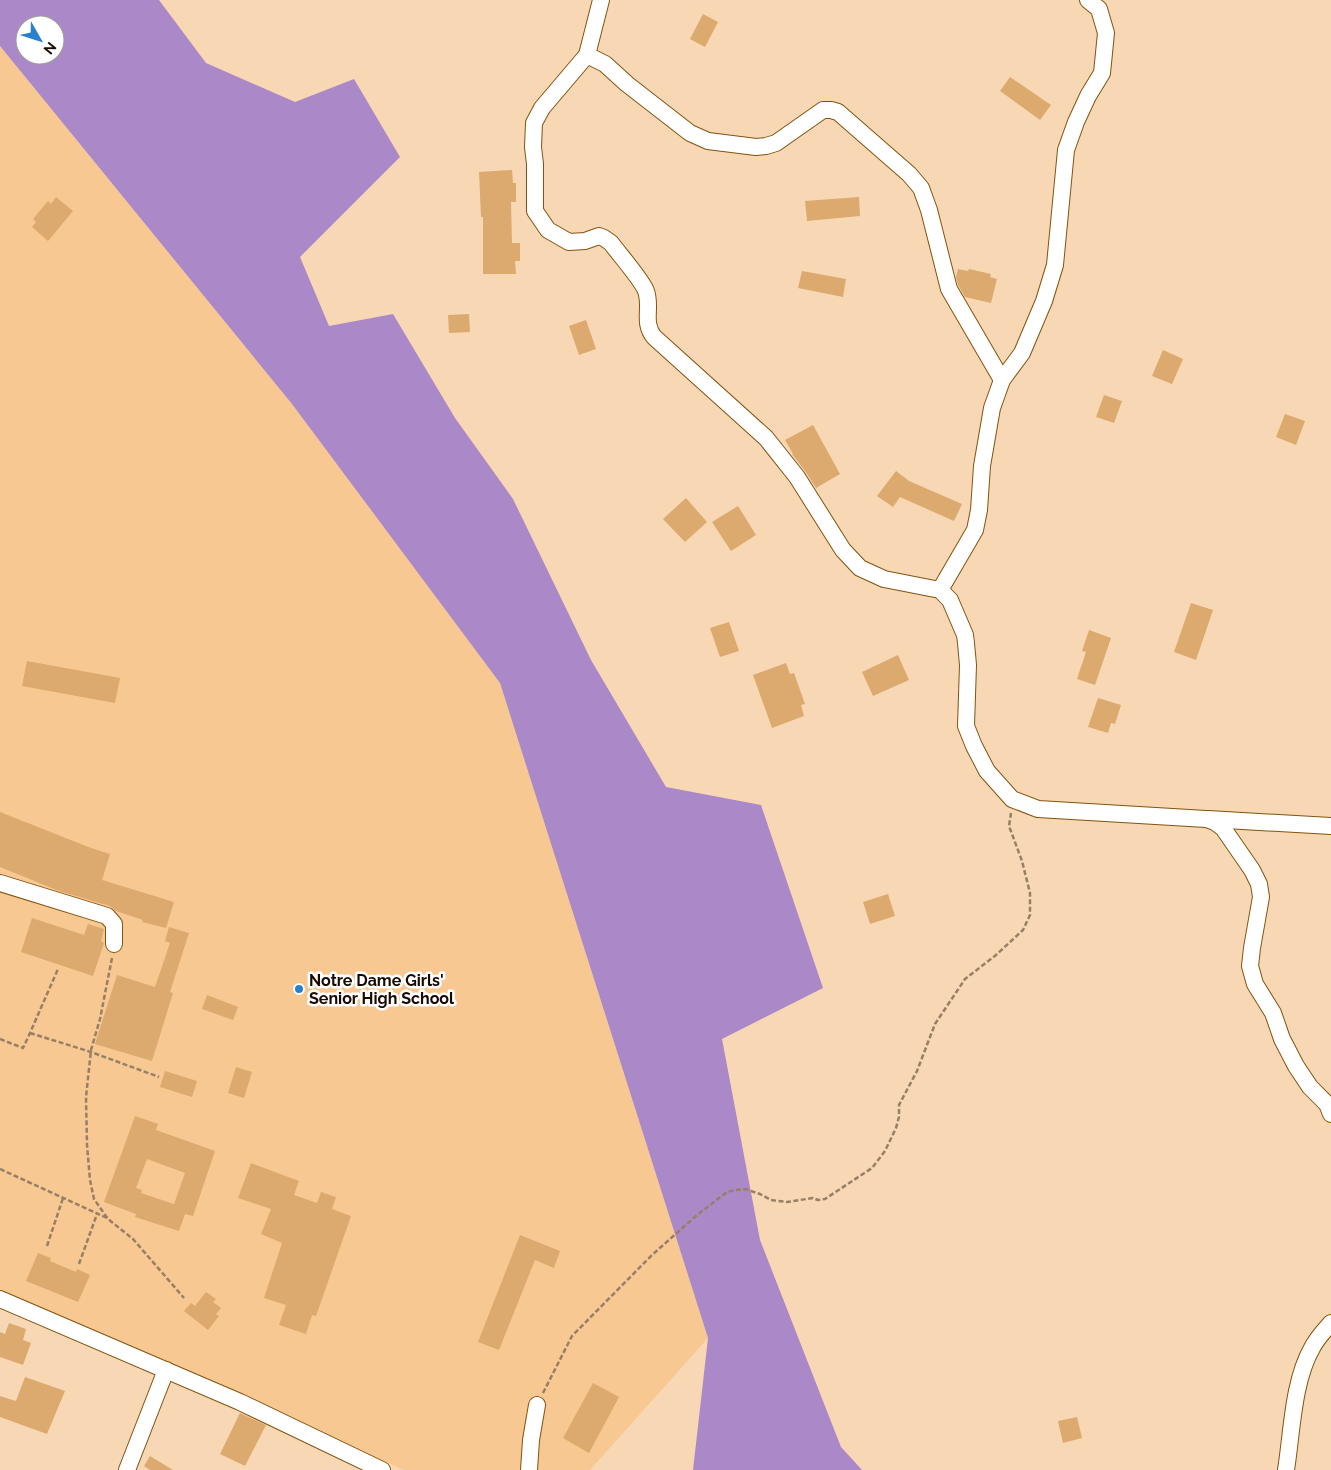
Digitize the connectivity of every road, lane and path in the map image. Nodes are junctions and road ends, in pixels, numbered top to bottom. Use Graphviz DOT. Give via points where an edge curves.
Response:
graph roads {
  1 [pos="601,0"];
  2 [pos="1088,0"];
  3 [pos="587,55"];
  4 [pos="1002,380"];
  5 [pos="940,590"];
  6 [pos="1012,799"];
  7 [pos="1206,819"];
  8 [pos="1331,826"];
  9 [pos="0,883"];
  10 [pos="114,944"];
  11 [pos="58,969"];
  12 [pos="30,1034"];
  13 [pos="0,1039"];
  14 [pos="91,1052"];
  15 [pos="159,1077"];
  16 [pos="1331,1114"];
  17 [pos="0,1169"];
  18 [pos="63,1198"];
  19 [pos="97,1214"];
  20 [pos="108,1219"];
  21 [pos="47,1246"];
  22 [pos="79,1264"];
  23 [pos="184,1298"];
  24 [pos="0,1299"];
  25 [pos="1331,1323"];
  26 [pos="166,1370"];
  27 [pos="537,1405"];
  28 [pos="127,1470"];
  29 [pos="382,1470"];
  30 [pos="529,1470"];
  31 [pos="1286,1470"];
  1 -- 3 [label="street"];
  2 -- 4 [label="street" via="1099,10 1106,33 1102,73 1088,96 1066,150 1055,265 1044,301 1022,353"];
  3 -- 4 [label="street" via="605,64 690,133 708,141 766,146 776,143 823,110 838,112 921,188 949,289"];
  3 -- 5 [label="street" via="542,108 534,123 535,211 548,230 569,242 600,236 611,243 644,287 648,298 649,331 766,438 797,477 842,550 860,568 884,579"];
  4 -- 5 [label="street" via="992,408 975,530"];
  5 -- 6 [label="street" via="950,600 965,635 968,665 966,726 987,771"];
  6 -- 7 [label="street" via="1038,809"];
  6 -- 27 [label="path" via="1009,826 1030,893 1030,915 1023,930 965,979 935,1024 917,1071 899,1105 896,1128 886,1151 872,1168 826,1199 787,1202 745,1190 726,1192 652,1255 572,1336"];
  7 -- 8 [label="street"];
  7 -- 16 [label="street" via="1223,828 1259,884 1261,897 1250,966 1255,984 1273,1013 1296,1066 1327,1104"];
  9 -- 10 [label="street" via="107,916 114,924"];
  10 -- 14 [label="path"];
  11 -- 12 [label="path"];
  12 -- 13 [label="path" via="23,1048"];
  12 -- 14 [label="path"];
  14 -- 15 [label="path"];
  14 -- 20 [label="path" via="86,1097 90,1180 94,1199"];
  17 -- 18 [label="path"];
  18 -- 19 [label="path"];
  18 -- 21 [label="path"];
  19 -- 20 [label="path"];
  19 -- 22 [label="path"];
  20 -- 23 [label="path" via="133,1239"];
  24 -- 26 [label="street"];
  25 -- 31 [label="street" via="1312,1348 1303,1368 1297,1388"];
  26 -- 28 [label="street"];
  26 -- 29 [label="street"];
  27 -- 30 [label="street"];
}
